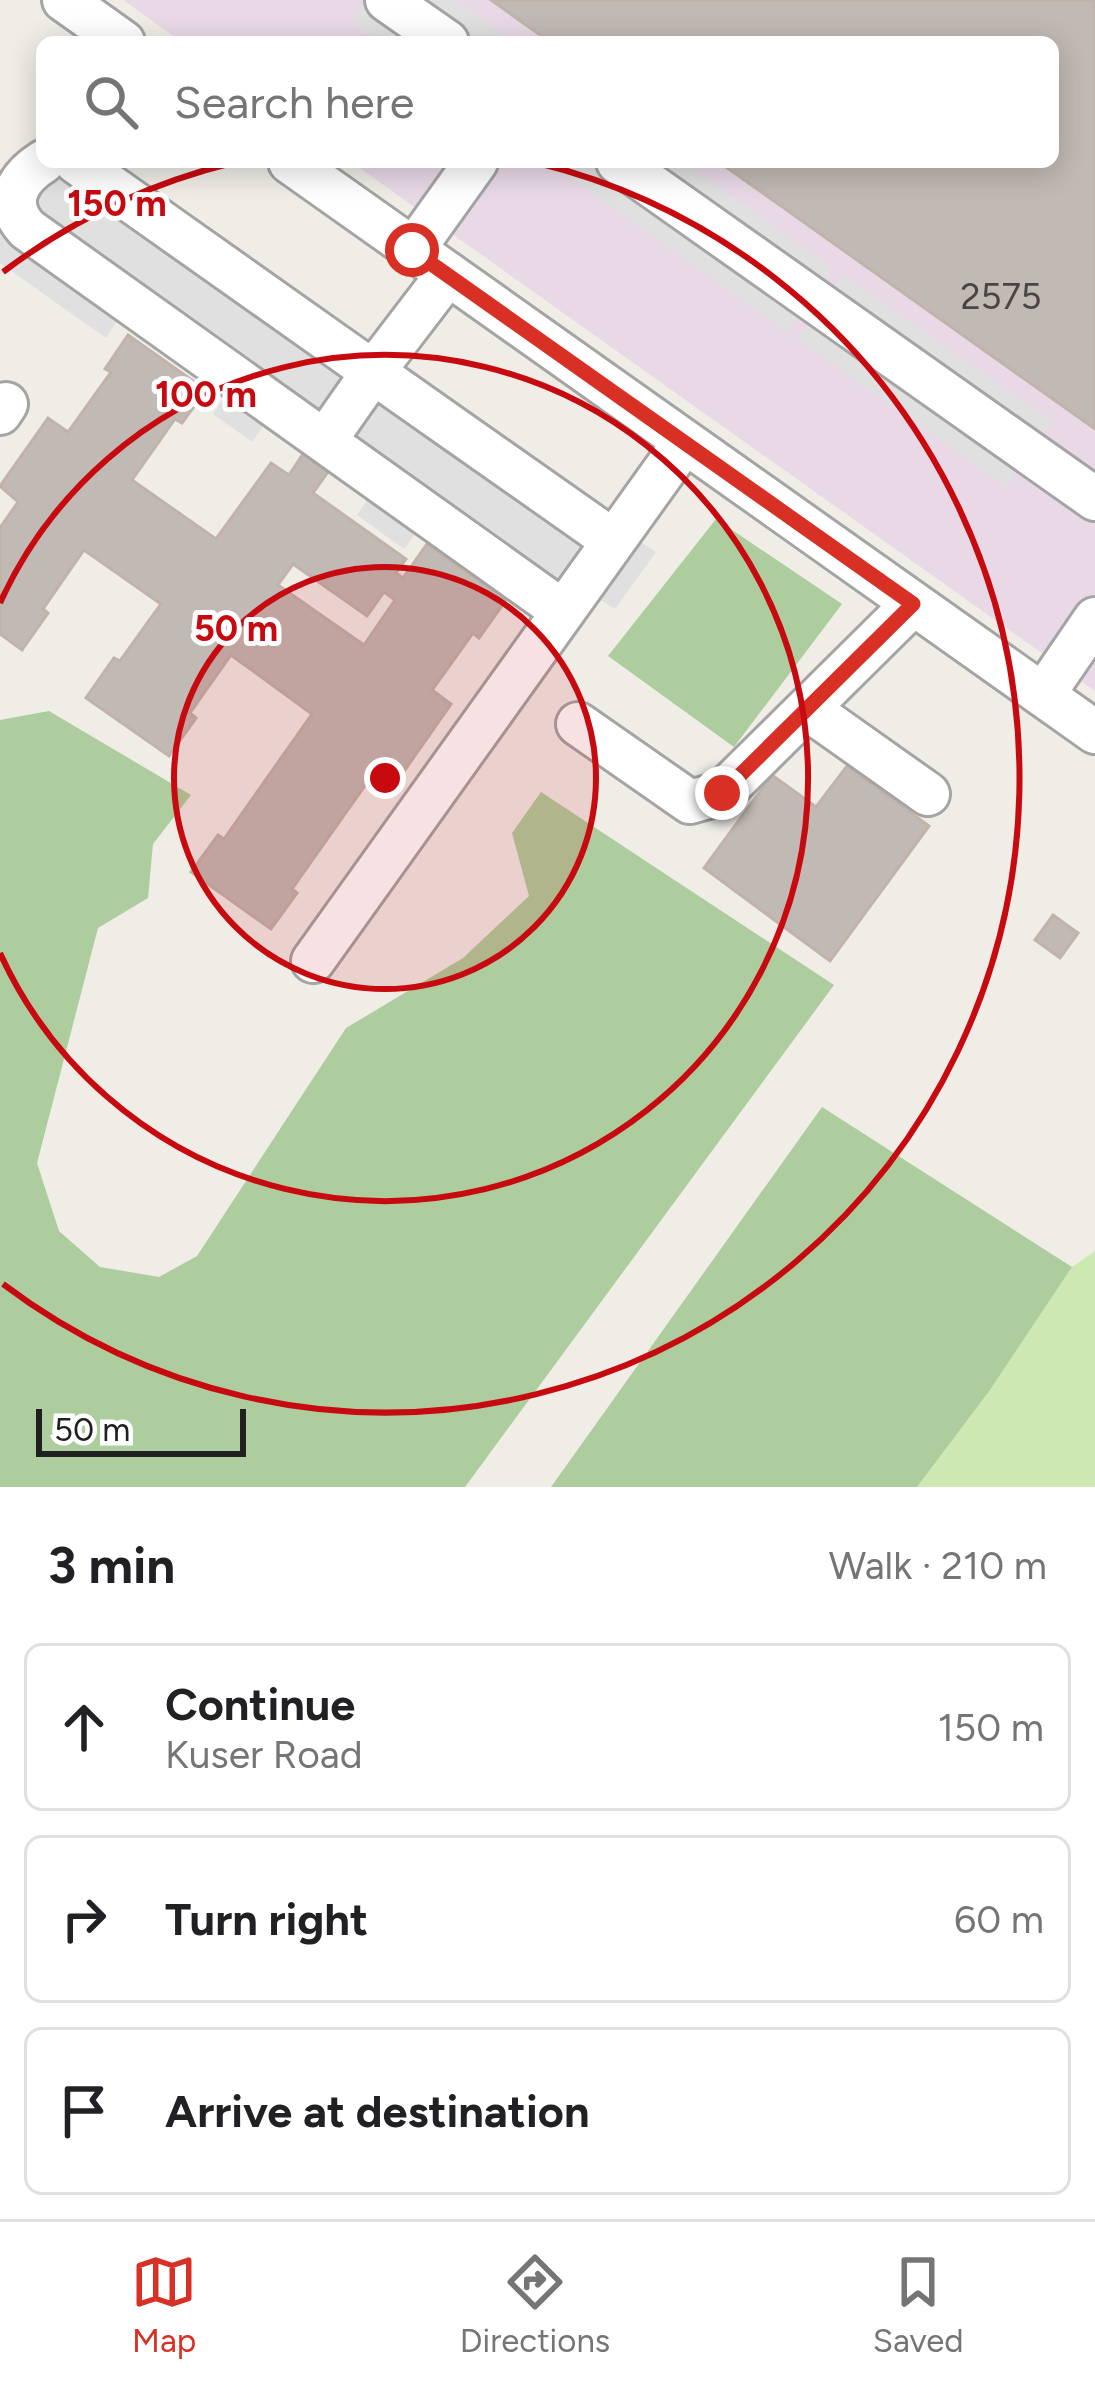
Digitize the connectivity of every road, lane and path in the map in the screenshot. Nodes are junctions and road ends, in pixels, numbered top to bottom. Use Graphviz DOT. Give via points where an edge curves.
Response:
graph roads {
  1 [pos="64,0"];
  2 [pos="388,0"];
  3 [pos="115,36"];
  4 [pos="439,36"];
  5 [pos="36,168"];
  6 [pos="84,168"];
  7 [pos="298,168"];
  8 [pos="472,168"];
  9 [pos="626,168"];
  10 [pos="412,250"];
  11 [pos="448,274"];
  12 [pos="373,372"];
  13 [pos="326,439"];
  14 [pos="684,443"];
  15 [pos="1095,500"];
  16 [pos="612,540"];
  17 [pos="913,604"];
  18 [pos="562,610"];
  19 [pos="1095,619"];
  20 [pos="1043,695"];
  21 [pos="808,709"];
  22 [pos="578,724"];
  23 [pos="1095,732"];
  24 [pos="928,794"];
  25 [pos="313,962"];
  1 -- 3 [label="street"];
  2 -- 4 [label="street"];
  5 -- 13 [label="street" via="14,195 28,229"];
  6 -- 12 [label="street"];
  7 -- 10 [label="street"];
  8 -- 10 [label="street"];
  9 -- 15 [label="street"];
  10 -- 11 [label="street"];
  11 -- 12 [label="street"];
  11 -- 14 [label="street"];
  12 -- 13 [label="street"];
  12 -- 16 [label="street"];
  13 -- 18 [label="street"];
  14 -- 16 [label="street"];
  14 -- 17 [label="street"];
  16 -- 18 [label="street"];
  17 -- 20 [label="street"];
  17 -- 21 [label="street"];
  18 -- 25 [label="street"];
  19 -- 20 [label="street"];
  20 -- 23 [label="street"];
  21 -- 22 [label="street" via="722,793 690,802"];
  21 -- 24 [label="street"];
}
